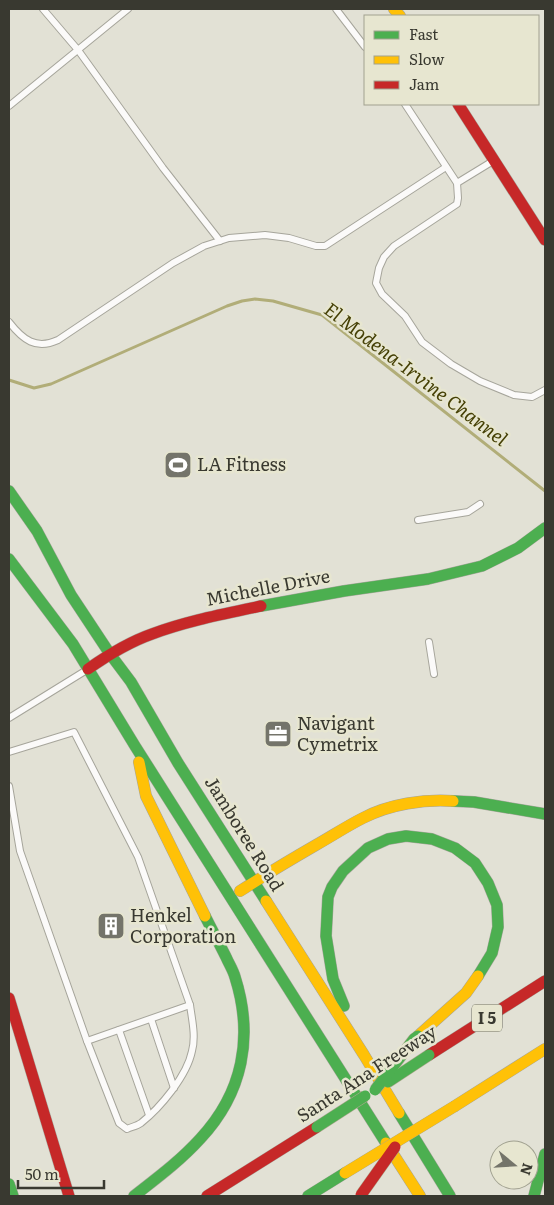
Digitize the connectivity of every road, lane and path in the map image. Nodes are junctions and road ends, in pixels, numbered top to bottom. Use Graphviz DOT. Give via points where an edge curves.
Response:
graph roads {
  1 [pos="43,9"];
  2 [pos="128,9"];
  3 [pos="336,9"];
  4 [pos="364,46"];
  5 [pos="78,50"];
  6 [pos="406,105"];
  7 [pos="459,105"];
  8 [pos="9,106"];
  9 [pos="494,160"];
  10 [pos="446,167"];
  11 [pos="457,183"];
  12 [pos="545,240"];
  13 [pos="220,241"];
  14 [pos="9,322"];
  15 [pos="545,390"];
  16 [pos="9,491"];
  17 [pos="480,504"];
  18 [pos="418,520"];
  19 [pos="545,528"];
  20 [pos="34,548"];
  21 [pos="9,559"];
  22 [pos="71,595"];
  23 [pos="429,642"];
  24 [pos="110,654"];
  25 [pos="88,669"];
  26 [pos="434,674"];
  27 [pos="9,718"];
  28 [pos="135,746"];
  29 [pos="9,752"];
  30 [pos="9,786"];
  31 [pos="545,814"];
  32 [pos="253,882"];
  33 [pos="230,897"];
  34 [pos="545,981"];
  35 [pos="9,998"];
  36 [pos="190,1005"];
  37 [pos="152,1019"];
  38 [pos="119,1030"];
  39 [pos="87,1041"];
  40 [pos="545,1049"];
  41 [pos="364,1055"];
  42 [pos="174,1088"];
  43 [pos="375,1090"];
  44 [pos="149,1115"];
  45 [pos="401,1140"];
  46 [pos="545,1154"];
  47 [pos="9,1184"];
  48 [pos="13,1196"];
  49 [pos="69,1196"];
  50 [pos="134,1196"];
  51 [pos="207,1196"];
  52 [pos="308,1196"];
  53 [pos="360,1196"];
  54 [pos="420,1196"];
  55 [pos="450,1196"];
  56 [pos="534,1196"];
  1 -- 5 [label="lane"];
  2 -- 5 [label="lane"];
  3 -- 4 [label="lane"];
  5 -- 8 [label="lane"];
  5 -- 13 [label="lane"];
  6 -- 10 [label="lane"];
  7 -- 9 [label="main road"];
  9 -- 11 [label="lane"];
  9 -- 12 [label="main road"];
  10 -- 11 [label="lane"];
  10 -- 13 [label="lane" via="325,246 265,235"];
  11 -- 15 [label="lane" via="457,204 394,246 384,257 376,283 382,294 405,316 422,342 451,364 514,395 532,397"];
  13 -- 14 [label="lane" via="173,263 51,343 29,342"];
  16 -- 22 [label="main road, Jamboree Road" via="36,531"];
  17 -- 18 [label="lane" via="468,512"];
  19 -- 24 [label="main road, Michelle Drive" via="518,548 482,566 428,579 217,615 150,634"];
  20 -- 22 [label="main road"];
  21 -- 25 [label="main road"];
  22 -- 24 [label="main road, Jamboree Road"];
  23 -- 26 [label="lane"];
  24 -- 25 [label="main road, Michelle Drive"];
  24 -- 32 [label="main road, Jamboree Road" via="131,682"];
  25 -- 27 [label="lane, Michelle Drive"];
  25 -- 28 [label="main road"];
  28 -- 33 [label="main road"];
  28 -- 50 [label="main road" via="146,796 235,976 245,1030 238,1074 218,1118 180,1159"];
  29 -- 36 [label="lane" via="74,732 138,857"];
  30 -- 39 [label="lane" via="20,851"];
  31 -- 32 [label="main road" via="442,800 388,808 364,817"];
  32 -- 33 [label="main road"];
  32 -- 41 [label="main road, Jamboree Road"];
  33 -- 54 [label="main road"];
  34 -- 43 [label="main road, Santa Ana Freeway / I 5, bridge"];
  35 -- 49 [label="main road"];
  36 -- 37 [label="lane"];
  36 -- 42 [label="lane" via="194,1038 192,1053"];
  37 -- 38 [label="lane"];
  37 -- 42 [label="lane"];
  38 -- 39 [label="lane"];
  38 -- 44 [label="lane"];
  39 -- 44 [label="lane" via="119,1123 126,1129"];
  40 -- 45 [label="main road, bridge"];
  41 -- 43 [label="main road, bridge" via="333,979 326,936 328,898 343,871 368,848 388,839 406,836 432,839 455,848 475,863 496,904 498,927 492,953 466,993 414,1039"];
  41 -- 55 [label="main road, Jamboree Road"];
  42 -- 44 [label="lane"];
  43 -- 51 [label="main road, Santa Ana Freeway / I 5, bridge"];
  45 -- 52 [label="main road, bridge"];
  45 -- 53 [label="main road, bridge"];
  46 -- 56 [label="main road"];
  47 -- 48 [label="main road"];
}
